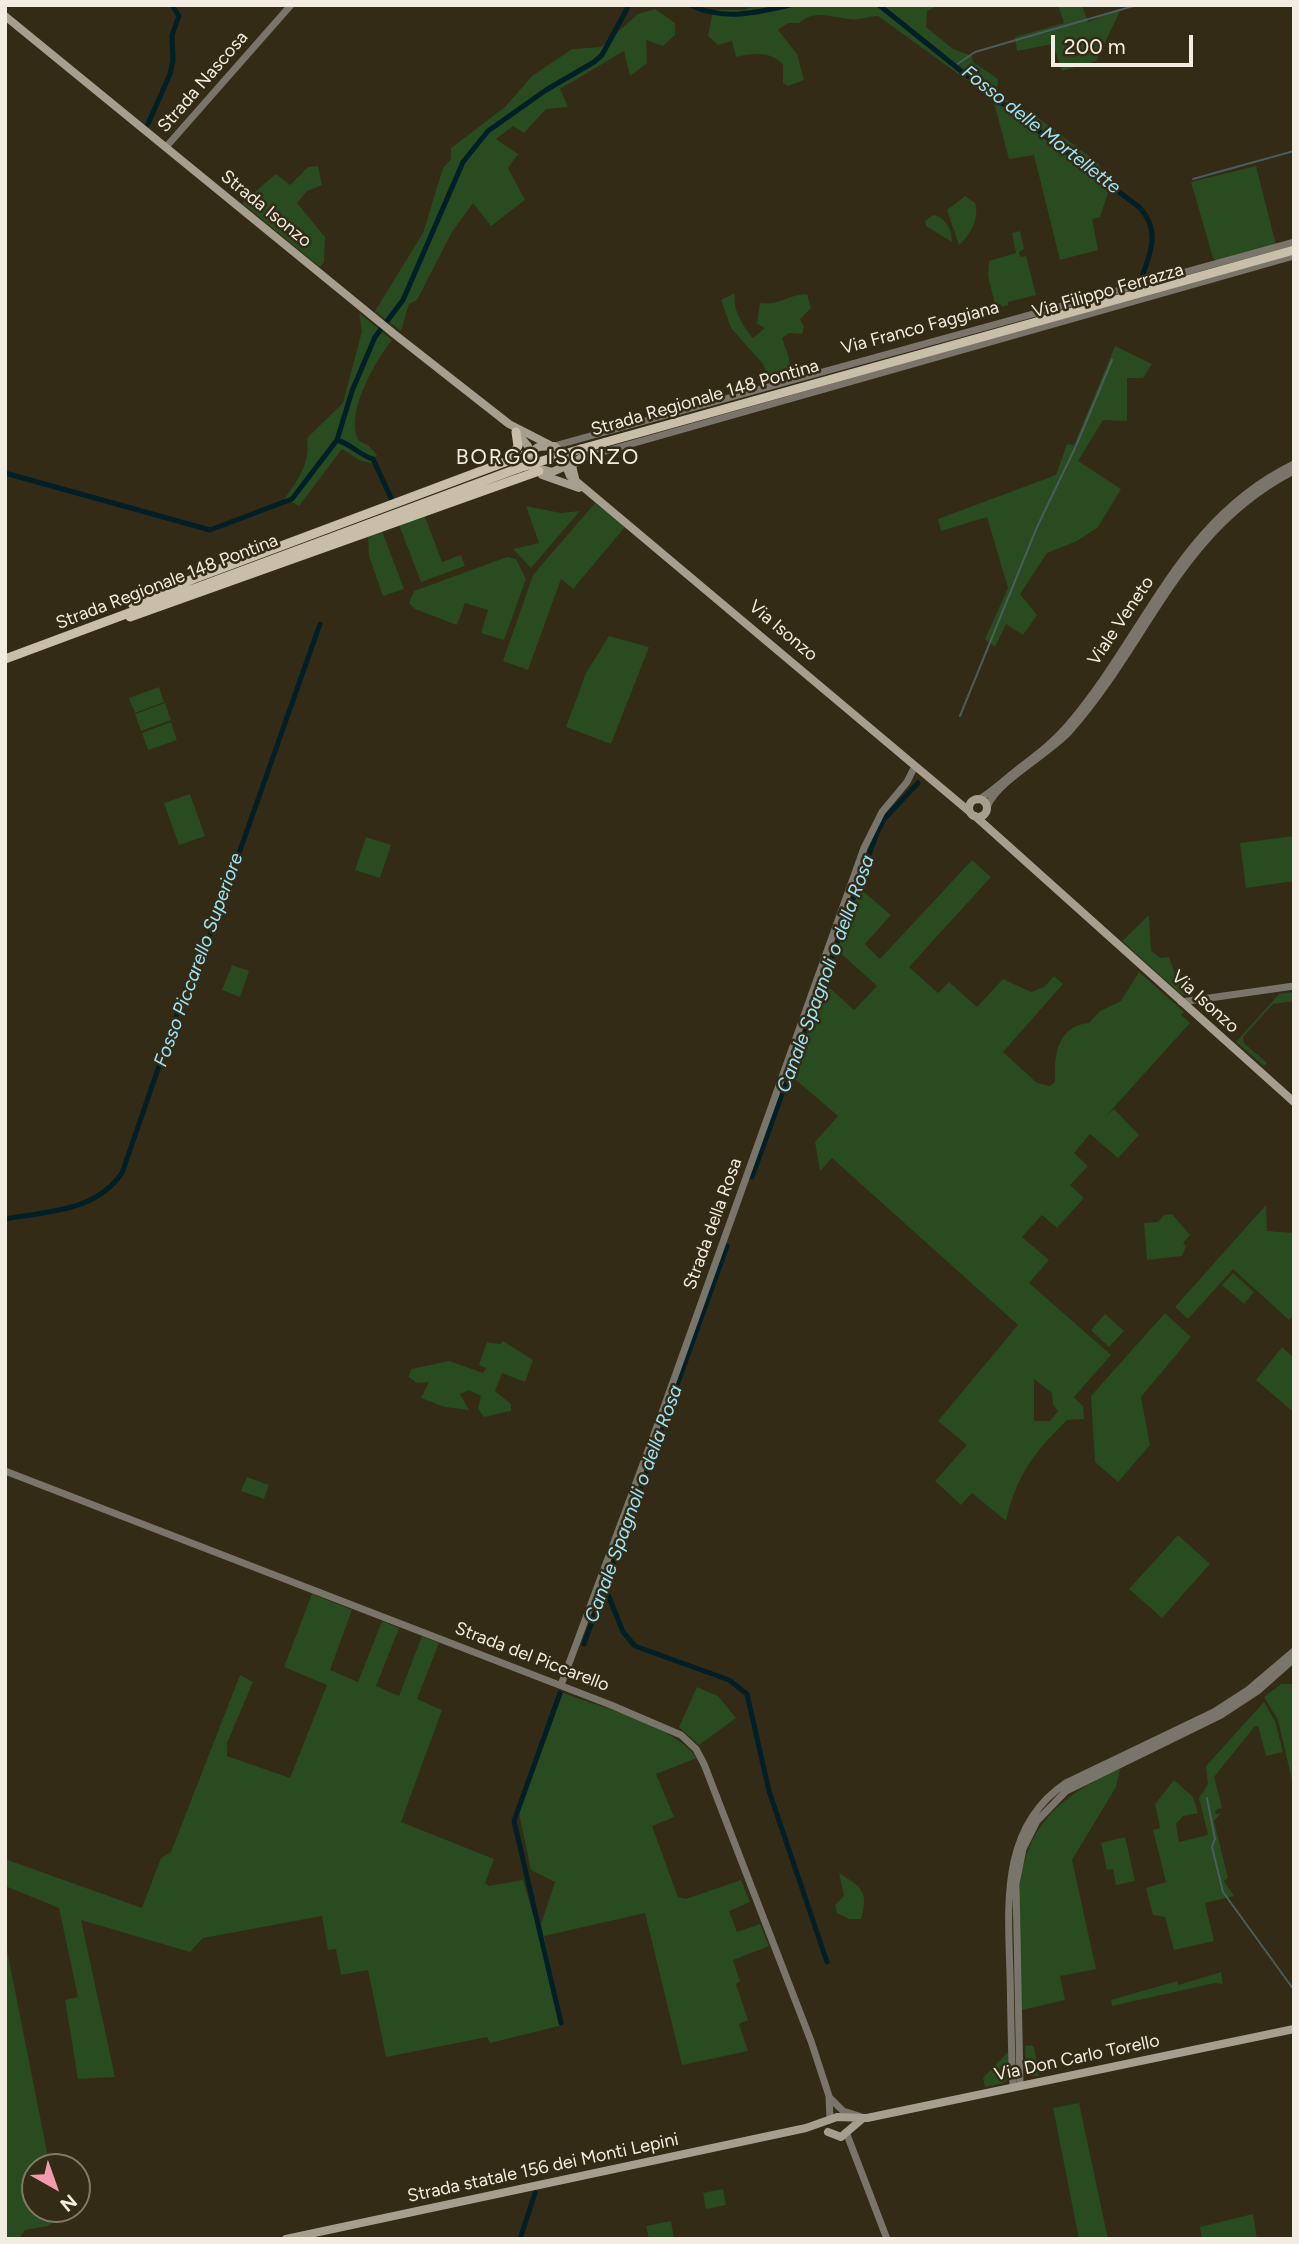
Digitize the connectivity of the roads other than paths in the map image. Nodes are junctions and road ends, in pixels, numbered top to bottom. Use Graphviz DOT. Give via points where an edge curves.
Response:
graph roads {
  1 [pos="291,5"];
  2 [pos="5,16"];
  3 [pos="166,147"];
  4 [pos="1294,242"];
  5 [pos="1294,250"];
  6 [pos="1294,256"];
  7 [pos="509,424"];
  8 [pos="516,432"];
  9 [pos="537,439"];
  10 [pos="573,440"];
  11 [pos="552,445"];
  12 [pos="529,453"];
  13 [pos="581,454"];
  14 [pos="509,461"];
  15 [pos="567,464"];
  16 [pos="1294,464"];
  17 [pos="554,471"];
  18 [pos="1294,471"];
  19 [pos="534,472"];
  20 [pos="575,482"];
  21 [pos="81,631"];
  22 [pos="5,661"];
  23 [pos="915,766"];
  24 [pos="924,775"];
  25 [pos="907,782"];
  26 [pos="945,793"];
  27 [pos="976,800"];
  28 [pos="986,810"];
  29 [pos="973,814"];
  30 [pos="1001,840"];
  31 [pos="1294,986"];
  32 [pos="1181,1002"];
  33 [pos="1294,1102"];
  34 [pos="5,1471"];
  35 [pos="1294,1651"];
  36 [pos="1294,1659"];
  37 [pos="1281,1666"];
  38 [pos="561,1685"];
  39 [pos="1294,2029"];
  40 [pos="1016,2074"];
  41 [pos="1036,2083"];
  42 [pos="1017,2087"];
  43 [pos="1000,2090"];
  44 [pos="831,2101"];
  45 [pos="841,2118"];
  46 [pos="867,2118"];
  47 [pos="830,2120"];
  48 [pos="816,2125"];
  49 [pos="806,2128"];
  50 [pos="838,2133"];
  51 [pos="852,2146"];
  52 [pos="855,2154"];
  53 [pos="286,2239"];
  54 [pos="887,2239"];
  1 -- 3 [label="street, Strada Nascosa"];
  2 -- 3 [label="main road, Strada Isonzo"];
  3 -- 7 [label="main road, Strada Isonzo"];
  4 -- 10 [label="street, Via Franco Faggiana"];
  5 -- 13 [label="main road, Strada Regionale 148 Pontina"];
  6 -- 13 [label="street, Via Filippo Ferrazza"];
  7 -- 8 [label="main road"];
  7 -- 9 [label="main road"];
  8 -- 12 [label="main road" via="527,443"];
  8 -- 14 [label="main road" via="518,446"];
  9 -- 10 [label="street"];
  9 -- 11 [label="main road"];
  10 -- 11 [label="street, Via Franco Faggiana"];
  11 -- 12 [label="main road"];
  11 -- 15 [label="main road" via="567,454"];
  12 -- 14 [label="main road"];
  12 -- 19 [label="main road"];
  13 -- 15 [label="street, Via Filippo Ferrazza"];
  13 -- 20 [label="main road" via="572,469"];
  13 -- 21 [label="main road, Strada Regionale 148 Pontina, bridge" via="519,468"];
  14 -- 21 [label="main road" via="175,586"];
  15 -- 17 [label="main road"];
  15 -- 20 [label="main road"];
  16 -- 27 [label="street, Viale Veneto" via="1253,488 1210,524 1070,723"];
  17 -- 19 [label="main road"];
  17 -- 20 [label="main road"];
  18 -- 28 [label="street, Viale Veneto" via="1249,498 1211,532 1073,728 994,795"];
  19 -- 20 [label="main road"];
  19 -- 21 [label="main road" via="167,606"];
  20 -- 23 [label="main road, Via Isonzo"];
  21 -- 22 [label="main road, Strada Regionale 148 Pontina"];
  23 -- 24 [label="main road, Via Isonzo"];
  23 -- 25 [label="street, Strada della Rosa"];
  24 -- 25 [label="street, Strada della Rosa"];
  24 -- 26 [label="main road, Via Isonzo"];
  25 -- 38 [label="street, Strada della Rosa" via="883,812 864,848"];
  26 -- 27 [label="main road, Via Isonzo" via="964,801"];
  26 -- 29 [label="main road, Via Isonzo"];
  27 -- 28 [label="main road, Via Isonzo"];
  27 -- 29 [label="main road"];
  28 -- 29 [label="main road"];
  28 -- 30 [label="main road, Via Isonzo"];
  29 -- 30 [label="main road, Via Isonzo"];
  30 -- 32 [label="main road, Via Isonzo"];
  31 -- 32 [label="street"];
  32 -- 33 [label="main road, Via Isonzo"];
  34 -- 38 [label="street, Strada del Piccarello"];
  35 -- 37 [label="street"];
  36 -- 37 [label="street"];
  37 -- 40 [label="street" via="1249,1697 1216,1718 1066,1790 1037,1821 1023,1849 1016,1884"];
  38 -- 44 [label="street, Strada del Piccarello" via="675,1732 699,1754"];
  39 -- 41 [label="main road, Via Don Carlo Torello"];
  40 -- 41 [label="street"];
  40 -- 42 [label="street"];
  40 -- 43 [label="street"];
  41 -- 42 [label="main road, Via Don Carlo Torello"];
  42 -- 43 [label="main road, Via Don Carlo Torello"];
  43 -- 46 [label="main road, Via Don Carlo Torello"];
  44 -- 45 [label="street, Strada del Piccarello"];
  44 -- 46 [label="street" via="846,2112"];
  44 -- 47 [label="street, Strada del Piccarello"];
  44 -- 48 [label="street" via="825,2118"];
  45 -- 46 [label="main road, Via Don Carlo Torello"];
  45 -- 47 [label="main road, Strada statale 156 dei Monti Lepini"];
  45 -- 50 [label="main road" via="846,2122"];
  46 -- 50 [label="main road, Via Don Carlo Torello"];
  46 -- 51 [label="street" via="855,2129"];
  47 -- 48 [label="main road, Strada statale 156 dei Monti Lepini"];
  47 -- 50 [label="main road"];
  48 -- 49 [label="main road, Strada statale 156 dei Monti Lepini"];
  49 -- 50 [label="main road, Strada statale 156 dei Monti Lepini"];
  49 -- 53 [label="main road, Strada statale 156 dei Monti Lepini"];
  50 -- 51 [label="street"];
  50 -- 52 [label="street"];
  51 -- 52 [label="street"];
  52 -- 54 [label="street"];
}
